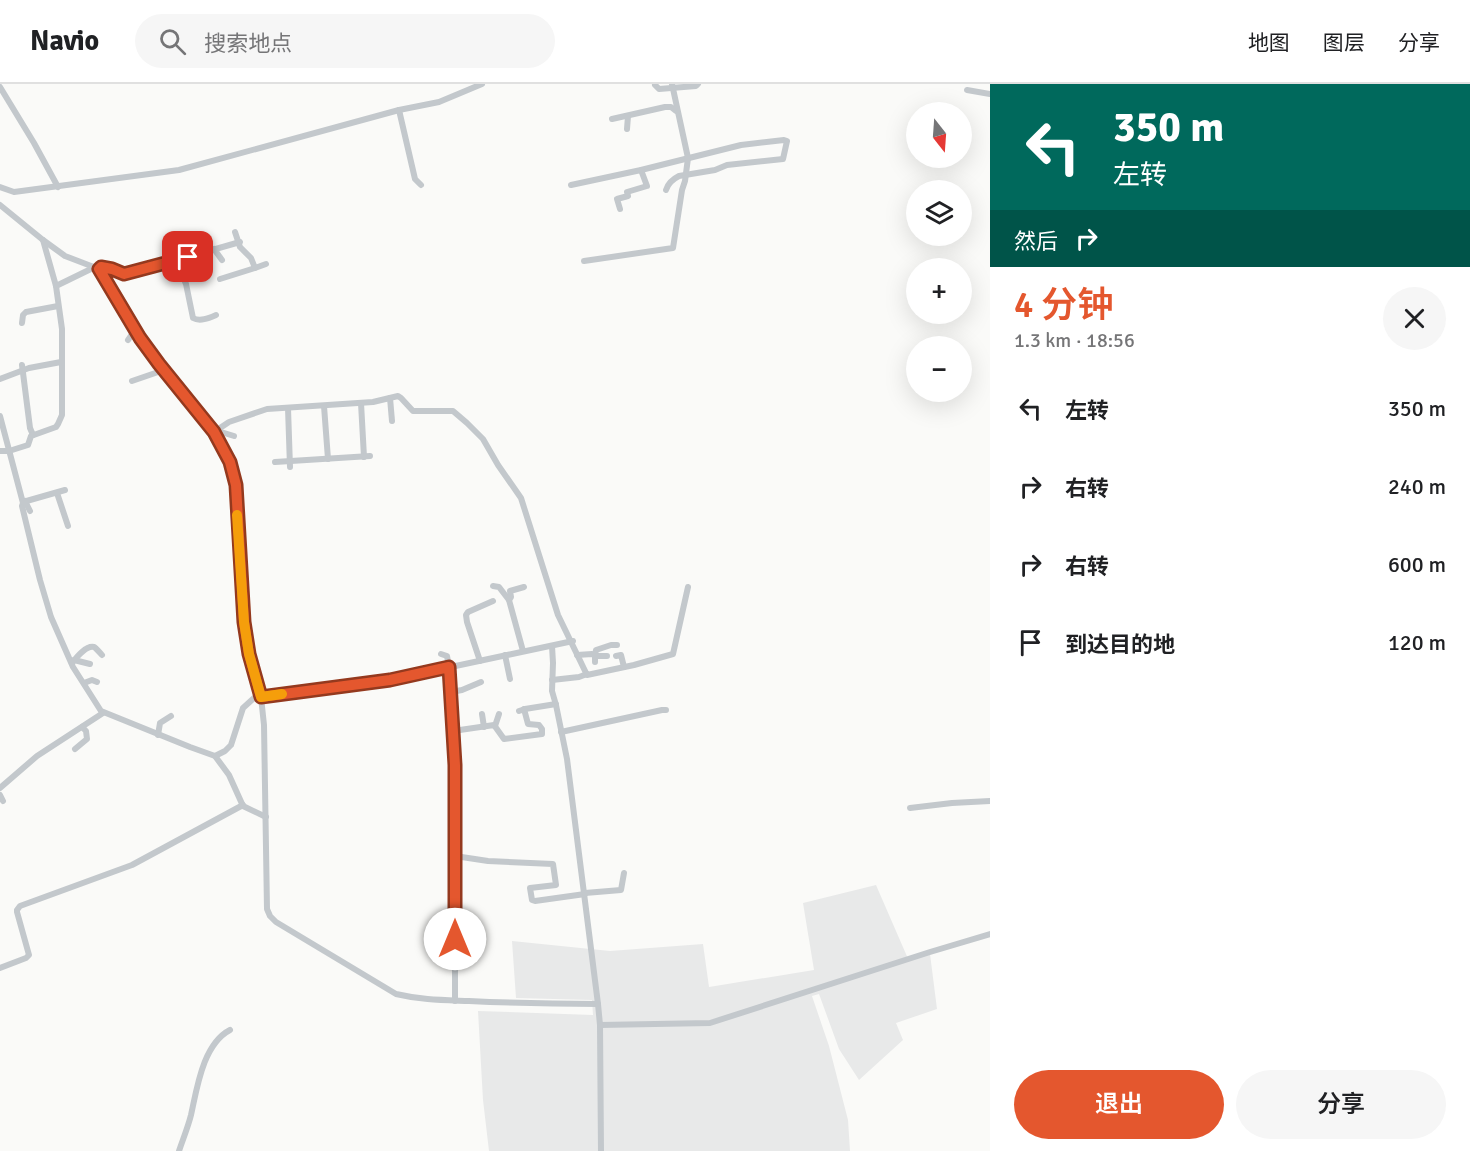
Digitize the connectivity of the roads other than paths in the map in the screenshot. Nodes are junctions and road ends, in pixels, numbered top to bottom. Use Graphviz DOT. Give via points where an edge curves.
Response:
graph roads {
  1 [pos="482,84"];
  2 [pos="698,84"];
  3 [pos="655,85"];
  4 [pos="672,86"];
  5 [pos="0,87"];
  6 [pos="972,88"];
  7 [pos="990,94"];
  8 [pos="399,110"];
  9 [pos="677,112"];
  10 [pos="628,116"];
  11 [pos="612,119"];
  12 [pos="627,129"];
  13 [pos="688,158"];
  14 [pos="641,170"];
  15 [pos="686,175"];
  16 [pos="422,185"];
  17 [pos="571,185"];
  18 [pos="0,187"];
  19 [pos="58,187"];
  20 [pos="666,190"];
  21 [pos="0,205"];
  22 [pos="620,209"];
  23 [pos="235,232"];
  24 [pos="43,240"];
  25 [pos="239,242"];
  26 [pos="214,249"];
  27 [pos="176,260"];
  28 [pos="222,261"];
  29 [pos="584,261"];
  30 [pos="266,264"];
  31 [pos="97,268"];
  32 [pos="255,268"];
  33 [pos="200,273"];
  34 [pos="183,277"];
  35 [pos="220,279"];
  36 [pos="56,286"];
  37 [pos="58,306"];
  38 [pos="216,315"];
  39 [pos="22,323"];
  40 [pos="135,330"];
  41 [pos="128,340"];
  42 [pos="61,362"];
  43 [pos="23,367"];
  44 [pos="164,370"];
  45 [pos="0,379"];
  46 [pos="132,381"];
  47 [pos="390,398"];
  48 [pos="361,403"];
  49 [pos="324,406"];
  50 [pos="288,408"];
  51 [pos="0,416"];
  52 [pos="392,421"];
  53 [pos="215,434"];
  54 [pos="33,435"];
  55 [pos="234,436"];
  56 [pos="9,451"];
  57 [pos="0,452"];
  58 [pos="328,459"];
  59 [pos="275,462"];
  60 [pos="290,464"];
  61 [pos="65,490"];
  62 [pos="57,493"];
  63 [pos="43,497"];
  64 [pos="24,502"];
  65 [pos="49,504"];
  66 [pos="30,511"];
  67 [pos="68,526"];
  68 [pos="493,586"];
  69 [pos="524,587"];
  70 [pos="688,587"];
  71 [pos="508,600"];
  72 [pos="493,601"];
  73 [pos="572,642"];
  74 [pos="617,645"];
  75 [pos="552,646"];
  76 [pos="524,651"];
  77 [pos="441,654"];
  78 [pos="102,655"];
  79 [pos="577,655"];
  80 [pos="505,656"];
  81 [pos="607,656"];
  82 [pos="616,656"];
  83 [pos="595,659"];
  84 [pos="480,661"];
  85 [pos="73,662"];
  86 [pos="90,664"];
  87 [pos="449,667"];
  88 [pos="624,667"];
  89 [pos="587,674"];
  90 [pos="510,679"];
  91 [pos="552,680"];
  92 [pos="98,682"];
  93 [pos="481,682"];
  94 [pos="84,683"];
  95 [pos="451,692"];
  96 [pos="261,697"];
  97 [pos="556,704"];
  98 [pos="666,710"];
  99 [pos="103,713"];
  100 [pos="482,714"];
  101 [pos="500,714"];
  102 [pos="171,716"];
  103 [pos="495,726"];
  104 [pos="82,727"];
  105 [pos="484,727"];
  106 [pos="453,731"];
  107 [pos="561,732"];
  108 [pos="158,735"];
  109 [pos="75,749"];
  110 [pos="215,756"];
  111 [pos="1,785"];
  112 [pos="990,801"];
  113 [pos="243,805"];
  114 [pos="910,808"];
  115 [pos="266,817"];
  116 [pos="455,856"];
  117 [pos="624,873"];
  118 [pos="556,885"];
  119 [pos="585,894"];
  120 [pos="558,898"];
  121 [pos="990,934"];
  122 [pos="0,968"];
  123 [pos="455,1001"];
  124 [pos="598,1004"];
  125 [pos="600,1025"];
  126 [pos="230,1030"];
  127 [pos="179,1151"];
  128 [pos="601,1151"];
  1 -- 8 [label="street" via="439,102"];
  2 -- 4 [label="street"];
  3 -- 4 [label="street" via="659,89"];
  4 -- 9 [label="street"];
  5 -- 19 [label="street"];
  6 -- 7 [label="street"];
  8 -- 16 [label="street" via="415,179"];
  8 -- 19 [label="street" via="179,171"];
  9 -- 10 [label="street" via="666,106"];
  9 -- 13 [label="street"];
  10 -- 11 [label="street"];
  10 -- 12 [label="street"];
  13 -- 14 [label="street"];
  13 -- 15 [label="street"];
  13 -- 15 [label="street" via="741,145 787,141 783,159 727,165"];
  14 -- 17 [label="street"];
  14 -- 22 [label="street" via="647,186 617,199"];
  15 -- 20 [label="street" via="674,178"];
  15 -- 29 [label="street" via="671,250"];
  18 -- 19 [label="street" via="14,192"];
  21 -- 24 [label="street"];
  23 -- 25 [label="street"];
  24 -- 31 [label="street" via="65,256"];
  24 -- 36 [label="street"];
  25 -- 26 [label="street"];
  25 -- 32 [label="street"];
  26 -- 27 [label="street"];
  26 -- 28 [label="street"];
  27 -- 31 [label="street" via="124,274"];
  27 -- 34 [label="street"];
  30 -- 32 [label="street"];
  31 -- 36 [label="street"];
  31 -- 40 [label="street"];
  32 -- 35 [label="street"];
  33 -- 34 [label="street"];
  34 -- 38 [label="street" via="193,318"];
  36 -- 37 [label="street"];
  37 -- 39 [label="street" via="26,312"];
  37 -- 42 [label="street"];
  40 -- 41 [label="street"];
  40 -- 44 [label="street"];
  42 -- 43 [label="street"];
  42 -- 54 [label="street" via="62,415 50,430"];
  43 -- 45 [label="street"];
  43 -- 54 [label="street"];
  44 -- 46 [label="street"];
  44 -- 53 [label="street"];
  47 -- 48 [label="street"];
  47 -- 52 [label="street"];
  47 -- 73 [label="street" via="398,396 415,411 453,411 483,440 521,498 555,607"];
  48 -- 49 [label="street"];
  48 -- 58 [label="street" via="367,456"];
  49 -- 50 [label="street"];
  49 -- 58 [label="street"];
  50 -- 53 [label="street" via="267,409 228,422"];
  50 -- 60 [label="street"];
  51 -- 56 [label="street"];
  53 -- 55 [label="street"];
  53 -- 96 [label="street" via="234,473 244,622"];
  54 -- 56 [label="street" via="28,445"];
  56 -- 57 [label="street"];
  56 -- 64 [label="street"];
  58 -- 60 [label="street"];
  59 -- 60 [label="street"];
  61 -- 62 [label="street"];
  62 -- 63 [label="street"];
  62 -- 67 [label="street"];
  63 -- 64 [label="street"];
  63 -- 65 [label="street"];
  64 -- 66 [label="street"];
  64 -- 85 [label="street" via="51,617"];
  68 -- 71 [label="street" via="499,586"];
  69 -- 71 [label="street" via="510,591"];
  70 -- 88 [label="street" via="674,654"];
  71 -- 76 [label="street"];
  72 -- 84 [label="street" via="466,615"];
  73 -- 75 [label="street"];
  73 -- 79 [label="street"];
  74 -- 83 [label="street" via="598,648"];
  75 -- 76 [label="street"];
  75 -- 91 [label="street"];
  76 -- 80 [label="street"];
  77 -- 87 [label="street" via="447,657"];
  78 -- 85 [label="street" via="90,648"];
  79 -- 83 [label="street" via="592,654"];
  79 -- 89 [label="street"];
  80 -- 84 [label="street"];
  80 -- 90 [label="street"];
  81 -- 83 [label="street"];
  82 -- 88 [label="street" via="621,655"];
  84 -- 87 [label="street"];
  85 -- 86 [label="street"];
  85 -- 94 [label="street"];
  87 -- 95 [label="street"];
  87 -- 96 [label="street" via="390,680"];
  88 -- 89 [label="street"];
  89 -- 91 [label="street" via="579,681"];
  91 -- 97 [label="street"];
  92 -- 94 [label="street"];
  93 -- 95 [label="street"];
  94 -- 99 [label="street"];
  95 -- 106 [label="street"];
  96 -- 110 [label="street" via="243,708 231,745"];
  96 -- 115 [label="street"];
  97 -- 103 [label="street" via="521,710 528,724 539,725 542,734 504,739"];
  97 -- 107 [label="street"];
  98 -- 107 [label="street"];
  99 -- 104 [label="street"];
  99 -- 108 [label="street"];
  100 -- 105 [label="street"];
  101 -- 103 [label="street"];
  102 -- 108 [label="street" via="160,723"];
  103 -- 105 [label="street"];
  104 -- 109 [label="street" via="87,739"];
  104 -- 111 [label="street"];
  105 -- 106 [label="street"];
  106 -- 116 [label="street"];
  107 -- 119 [label="street"];
  108 -- 110 [label="street"];
  110 -- 113 [label="street"];
  112 -- 114 [label="street"];
  113 -- 115 [label="street"];
  113 -- 122 [label="street" via="132,865 20,906 17,912 29,955"];
  115 -- 123 [label="street" via="267,909 276,922 396,994"];
  116 -- 118 [label="street" via="553,864"];
  116 -- 123 [label="street"];
  117 -- 119 [label="street" via="621,891"];
  118 -- 120 [label="street"];
  118 -- 120 [label="street" via="530,888 531,898"];
  119 -- 120 [label="street"];
  119 -- 124 [label="street"];
  121 -- 125 [label="street" via="710,1023"];
  123 -- 124 [label="street"];
  124 -- 125 [label="street"];
  125 -- 128 [label="street"];
  126 -- 127 [label="street" via="215,1042 205,1063"];
}
